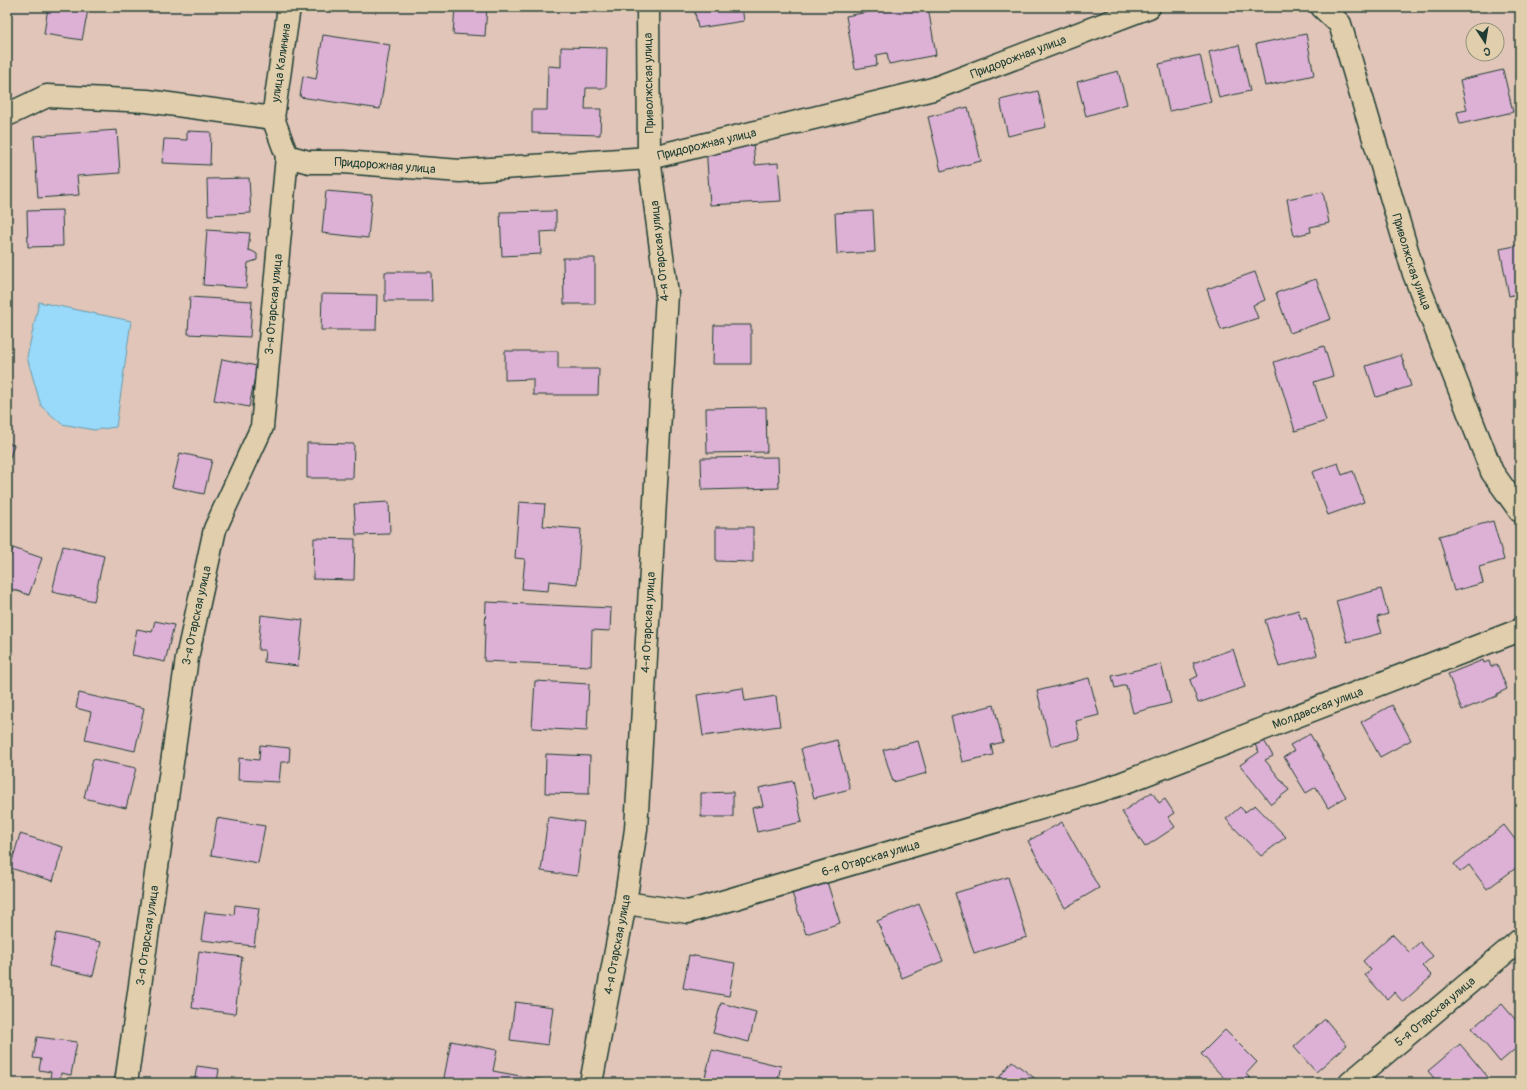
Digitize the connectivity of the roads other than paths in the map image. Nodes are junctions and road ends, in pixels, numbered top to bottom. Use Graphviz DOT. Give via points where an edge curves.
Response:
graph roads {
  1 [pos="289,7"];
  2 [pos="648,7"];
  3 [pos="1148,7"];
  4 [pos="1322,7"];
  5 [pos="7,115"];
  6 [pos="273,118"];
  7 [pos="287,156"];
  8 [pos="649,158"];
  9 [pos="1520,511"];
  10 [pos="1520,630"];
  11 [pos="1116,786"];
  12 [pos="625,902"];
  13 [pos="1520,940"];
  14 [pos="126,1083"];
  15 [pos="591,1083"];
  16 [pos="1350,1083"];
  1 -- 6 [label="street, улица Калинина"];
  2 -- 8 [label="street, Приволжская улица"];
  3 -- 8 [label="street, Придорожная улица" via="933,89"];
  4 -- 9 [label="street, Приволжская улица" via="1340,24 1414,274 1489,465"];
  5 -- 6 [label="street" via="47,96 147,101"];
  6 -- 7 [label="street"];
  7 -- 8 [label="street, Придорожная улица" via="309,162 343,162 460,171"];
  7 -- 14 [label="street, 3-я Отарская улица" via="262,426 215,529 187,658"];
  8 -- 12 [label="street, 4-я Отарская улица" via="667,294 636,830"];
  10 -- 11 [label="street, Молдавская улица"];
  11 -- 12 [label="street, 6-я Отарская улица" via="688,912"];
  12 -- 15 [label="street, 4-я Отарская улица"];
  13 -- 16 [label="street, 5-я Отарская улица"];
}
